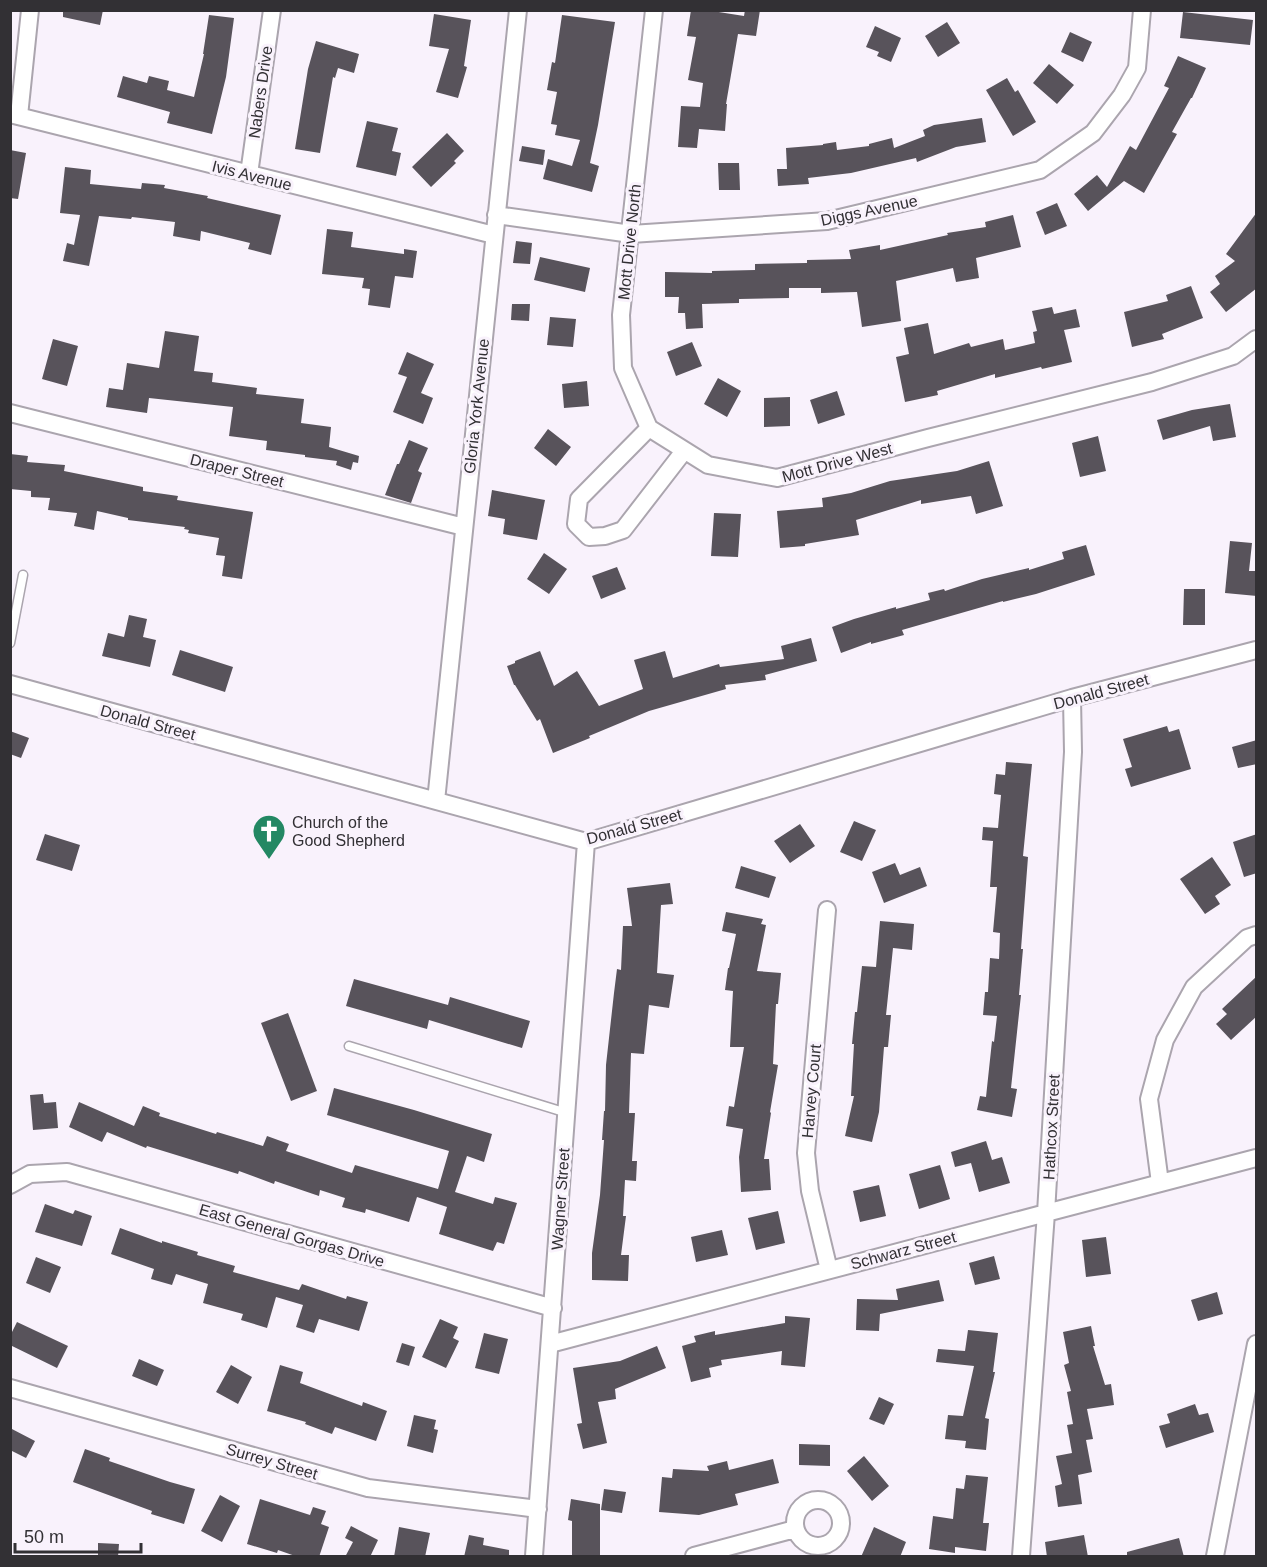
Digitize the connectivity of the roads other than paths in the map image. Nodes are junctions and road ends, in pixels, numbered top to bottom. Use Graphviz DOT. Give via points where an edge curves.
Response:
graph roads {
  1 [pos="30,10"];
  2 [pos="272,10"];
  3 [pos="518,10"];
  4 [pos="654,10"];
  5 [pos="1142,10"];
  6 [pos="15,115"];
  7 [pos="249,174"];
  8 [pos="496,215"];
  9 [pos="631,234"];
  10 [pos="494,236"];
  11 [pos="1252,346"];
  12 [pos="10,413"];
  13 [pos="649,428"];
  14 [pos="684,451"];
  15 [pos="464,527"];
  16 [pos="23,575"];
  17 [pos="10,643"];
  18 [pos="1257,650"];
  19 [pos="10,684"];
  20 [pos="1072,698"];
  21 [pos="436,801"];
  22 [pos="586,842"];
  23 [pos="827,910"];
  24 [pos="1257,935"];
  25 [pos="349,1047"];
  26 [pos="567,1113"];
  27 [pos="1257,1158"];
  28 [pos="1160,1183"];
  29 [pos="10,1185"];
  30 [pos="1046,1213"];
  31 [pos="829,1270"];
  32 [pos="553,1308"];
  33 [pos="550,1344"];
  34 [pos="1257,1344"];
  35 [pos="10,1388"];
  36 [pos="538,1509"];
  37 [pos="795,1528"];
  38 [pos="534,1557"];
  39 [pos="694,1557"];
  40 [pos="1021,1557"];
  41 [pos="1215,1557"];
  1 -- 6 [label="street"];
  2 -- 7 [label="street, Nabers Drive"];
  3 -- 8 [label="street, Gloria York Avenue"];
  4 -- 9 [label="street, Mott Drive North"];
  5 -- 9 [label="street, Diggs Avenue" via="1137,68 1122,95 1093,133 1040,170 826,221"];
  6 -- 7 [label="street, Ivis Avenue"];
  7 -- 10 [label="street, Ivis Avenue"];
  8 -- 9 [label="street, Diggs Avenue"];
  8 -- 10 [label="street, Gloria York Avenue"];
  9 -- 13 [label="street, Mott Drive North" via="621,315 623,368"];
  10 -- 15 [label="street, Gloria York Avenue"];
  11 -- 14 [label="street, Mott Drive West" via="1152,382 777,478 708,465"];
  12 -- 15 [label="street, Draper Street"];
  13 -- 14 [label="street"];
  13 -- 14 [label="street" via="579,499 576,524 589,537 623,530"];
  15 -- 21 [label="street, Gloria York Avenue"];
  16 -- 17 [label="lane"];
  18 -- 20 [label="street, Donald Street"];
  19 -- 21 [label="street, Donald Street"];
  20 -- 22 [label="street, Donald Street"];
  20 -- 30 [label="street, Hathcox Street" via="1073,752"];
  21 -- 22 [label="street, Donald Street"];
  22 -- 26 [label="street, Wagner Street"];
  23 -- 31 [label="street, Harvey Court" via="806,1153 810,1191"];
  24 -- 28 [label="street" via="1247,938 1194,987 1165,1040 1149,1099"];
  25 -- 26 [label="lane"];
  26 -- 32 [label="street, Wagner Street"];
  27 -- 28 [label="street, Schwarz Street"];
  28 -- 30 [label="street, Schwarz Street"];
  29 -- 32 [label="street, East General Gorgas Drive" via="30,1174 67,1172"];
  30 -- 31 [label="street, Schwarz Street"];
  30 -- 40 [label="street, Hathcox Street"];
  31 -- 33 [label="street, Schwarz Street"];
  32 -- 33 [label="street, Wagner Street"];
  33 -- 36 [label="street, Wagner Street"];
  34 -- 41 [label="street"];
  35 -- 36 [label="street, Surrey Street" via="368,1488"];
  36 -- 38 [label="street, Wagner Street"];
  37 -- 39 [label="street"];
}
